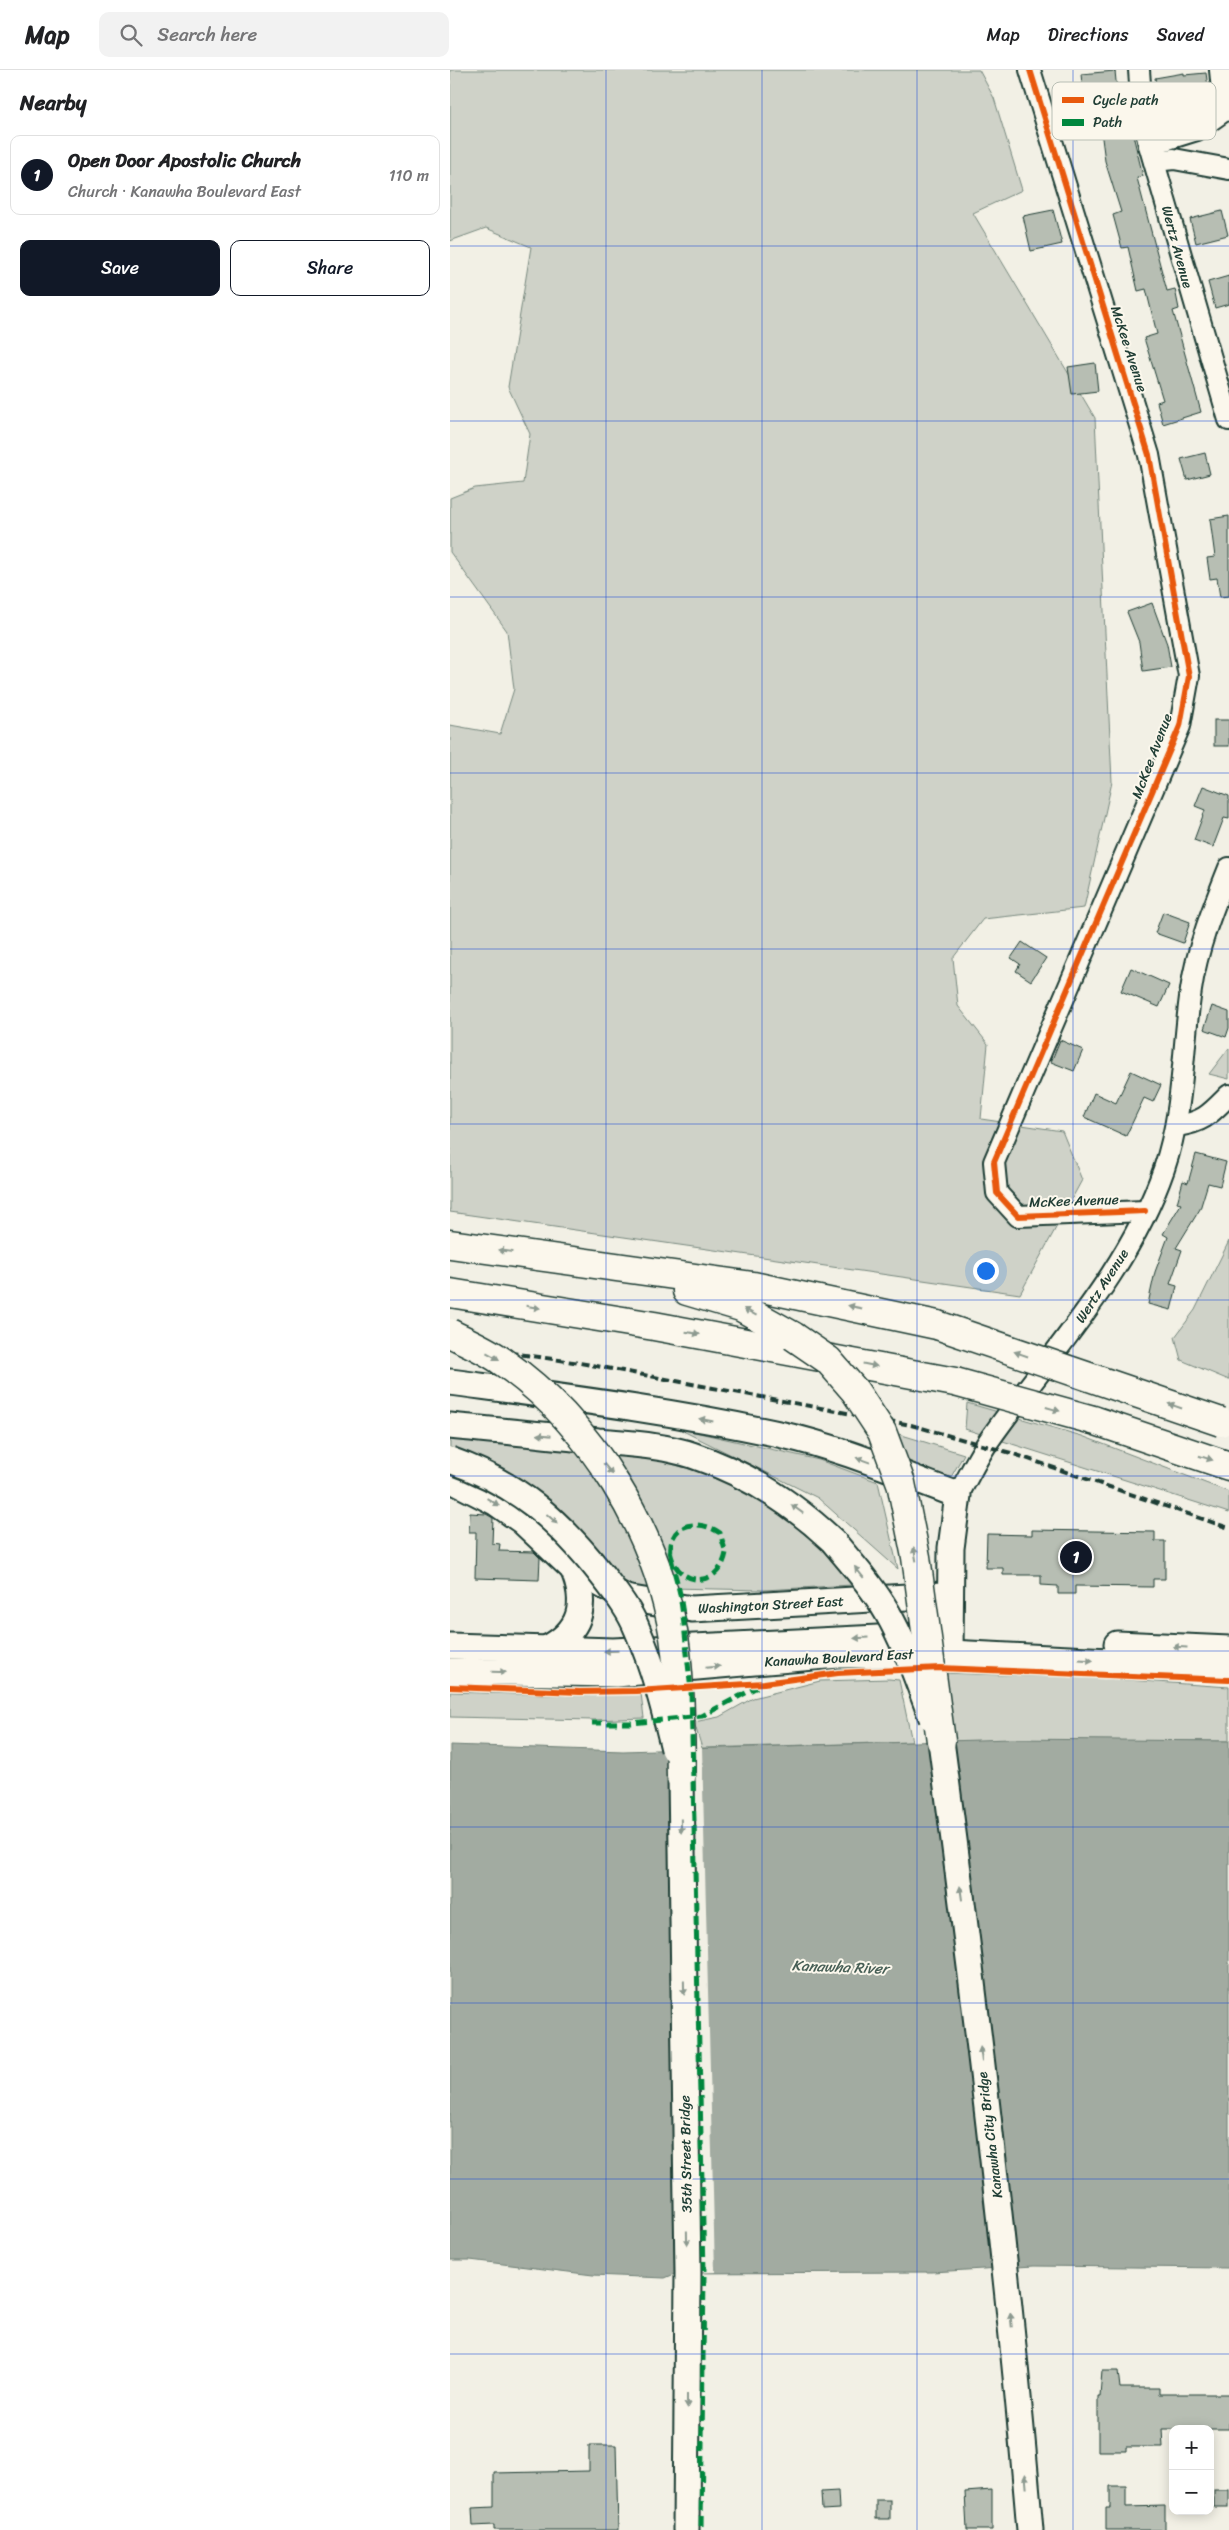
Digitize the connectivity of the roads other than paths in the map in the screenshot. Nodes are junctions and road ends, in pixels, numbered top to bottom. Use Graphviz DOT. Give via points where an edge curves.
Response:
graph roads {
  1 [pos="1030,70"];
  2 [pos="1220,70"];
  3 [pos="1216,117"];
  4 [pos="1148,140"];
  5 [pos="1177,140"];
  6 [pos="1151,153"];
  7 [pos="1229,169"];
  8 [pos="1229,420"];
  9 [pos="1229,868"];
  10 [pos="1229,1096"];
  11 [pos="1177,1126"];
  12 [pos="1145,1211"];
  13 [pos="450,1244"];
  14 [pos="570,1260"];
  15 [pos="450,1293"];
  16 [pos="450,1332"];
  17 [pos="450,1382"];
  18 [pos="1225,1423"];
  19 [pos="450,1426"];
  20 [pos="450,1460"];
  21 [pos="1229,1466"];
  22 [pos="450,1479"];
  23 [pos="958,1494"];
  24 [pos="573,1569"];
  25 [pos="950,1595"];
  26 [pos="950,1645"];
  27 [pos="450,1646"];
  28 [pos="1229,1649"];
  29 [pos="546,1650"];
  30 [pos="1229,1667"];
  31 [pos="450,1671"];
  32 [pos="941,1741"];
  33 [pos="681,1777"];
  34 [pos="686,2530"];
  35 [pos="1030,2530"];
  1 -- 12 [label="street, McKee Avenue" via="1149,455 1189,676 1180,726 994,1162 997,1193 1018,1216"];
  2 -- 3 [label="street" via="1224,111"];
  4 -- 6 [label="street, Wertz Avenue"];
  5 -- 6 [label="street"];
  6 -- 7 [label="street"];
  6 -- 8 [label="street, Wertz Avenue"];
  9 -- 11 [label="street, Wertz Avenue" via="1206,926 1194,972"];
  10 -- 11 [label="street" via="1209,1116 1194,1124"];
  11 -- 12 [label="street, Wertz Avenue" via="1163,1171"];
  12 -- 23 [label="street, Wertz Avenue" via="1117,1267 1068,1338 989,1440"];
  14 -- 13 [label="highway, one-way"];
  18 -- 14 [label="highway, one-way, bridge" via="937,1325 753,1286"];
  32 -- 14 [label="highway, one-way, bridge" via="916,1557 901,1483 882,1432 855,1391 828,1360 741,1307"];
  15 -- 21 [label="highway, one-way, bridge" via="654,1326 955,1382 1093,1420"];
  16 -- 33 [label="highway, one-way, bridge" via="503,1362 555,1406 613,1475 647,1541 661,1579 674,1637 680,1697"];
  23 -- 17 [label="main road, one-way" via="784,1435 656,1410"];
  32 -- 19 [label="main road, Kanawha City Bridge, one-way, bridge" via="904,1644 886,1611 833,1541 785,1500 725,1467 690,1454 648,1446"];
  20 -- 33 [label="main road, 35th Street Bridge, one-way, bridge" via="490,1476 552,1518 579,1546 623,1602 637,1628 659,1687"];
  22 -- 24 [label="main road, Washington Street East, one-way" via="495,1502 522,1521"];
  23 -- 25 [label="main road, Wertz Avenue" via="952,1528"];
  24 -- 25 [label="main road, Washington Street East" via="626,1598 692,1609"];
  24 -- 29 [label="main road" via="579,1584 580,1614 571,1633"];
  25 -- 26 [label="main road, Wertz Avenue"];
  28 -- 26 [label="main road, Kanawha Boulevard East, one-way"];
  26 -- 29 [label="main road, Kanawha Boulevard East, one-way" via="910,1635 613,1651"];
  26 -- 30 [label="main road, Kanawha Boulevard East, one-way"];
  31 -- 26 [label="main road, Kanawha Boulevard East, one-way" via="616,1674"];
  27 -- 29 [label="main road, Kanawha Boulevard East"];
  35 -- 32 [label="main road, Kanawha City Bridge, one-way" via="995,2170"];
  33 -- 34 [label="main road, 35th Street Bridge, one-way" via="688,2272"];
}
